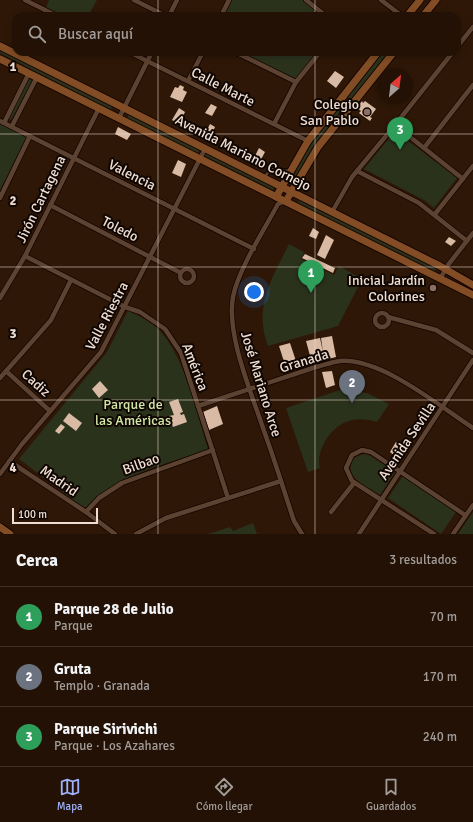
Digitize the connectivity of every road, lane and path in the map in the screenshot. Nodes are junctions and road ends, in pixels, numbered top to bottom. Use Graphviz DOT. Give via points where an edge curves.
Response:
graph roads {
  1 [pos="25,0"];
  2 [pos="134,0"];
  3 [pos="177,0"];
  4 [pos="228,0"];
  5 [pos="306,0"];
  6 [pos="382,0"];
  7 [pos="420,0"];
  8 [pos="436,0"];
  9 [pos="49,12"];
  10 [pos="158,12"];
  11 [pos="171,12"];
  12 [pos="223,12"];
  13 [pos="321,12"];
  14 [pos="397,12"];
  15 [pos="410,12"];
  16 [pos="426,12"];
  17 [pos="473,27"];
  18 [pos="461,42"];
  19 [pos="0,46"];
  20 [pos="12,52"];
  21 [pos="20,56"];
  22 [pos="137,56"];
  23 [pos="150,56"];
  24 [pos="201,56"];
  25 [pos="243,56"];
  26 [pos="317,56"];
  27 [pos="374,56"];
  28 [pos="391,56"];
  29 [pos="449,56"];
  30 [pos="0,59"];
  31 [pos="147,61"];
  32 [pos="29,73"];
  33 [pos="37,77"];
  34 [pos="188,82"];
  35 [pos="296,82"];
  36 [pos="473,85"];
  37 [pos="99,108"];
  38 [pos="124,108"];
  39 [pos="119,118"];
  40 [pos="2,122"];
  41 [pos="274,124"];
  42 [pos="12,126"];
  43 [pos="395,126"];
  44 [pos="30,136"];
  45 [pos="308,141"];
  46 [pos="205,148"];
  47 [pos="424,148"];
  48 [pos="73,158"];
  49 [pos="200,158"];
  50 [pos="473,166"];
  51 [pos="274,169"];
  52 [pos="279,170"];
  53 [pos="290,171"];
  54 [pos="357,171"];
  55 [pos="264,178"];
  56 [pos="463,179"];
  57 [pos="281,187"];
  58 [pos="291,192"];
  59 [pos="0,198"];
  60 [pos="277,200"];
  61 [pos="286,201"];
  62 [pos="50,205"];
  63 [pos="174,209"];
  64 [pos="332,212"];
  65 [pos="435,214"];
  66 [pos="473,234"];
  67 [pos="467,241"];
  68 [pos="254,249"];
  69 [pos="25,256"];
  70 [pos="150,257"];
  71 [pos="445,269"];
  72 [pos="181,273"];
  73 [pos="440,279"];
  74 [pos="71,280"];
  75 [pos="473,285"];
  76 [pos="473,295"];
  77 [pos="0,298"];
  78 [pos="125,307"];
  79 [pos="389,319"];
  80 [pos="473,353"];
  81 [pos="473,360"];
  82 [pos="6,371"];
  83 [pos="0,378"];
  84 [pos="250,389"];
  85 [pos="198,406"];
  86 [pos="442,408"];
  87 [pos="50,411"];
  88 [pos="473,428"];
  89 [pos="213,450"];
  90 [pos="9,461"];
  91 [pos="400,471"];
  92 [pos="0,474"];
  93 [pos="281,481"];
  94 [pos="354,483"];
  95 [pos="228,498"];
  96 [pos="381,500"];
  97 [pos="473,505"];
  98 [pos="86,512"];
  99 [pos="331,512"];
  100 [pos="465,515"];
  101 [pos="0,527"];
  102 [pos="10,534"];
  103 [pos="115,534"];
  104 [pos="136,534"];
  105 [pos="302,534"];
  106 [pos="359,534"];
  107 [pos="434,534"];
  108 [pos="452,534"];
  1 -- 9 [label="street"];
  2 -- 10 [label="street"];
  3 -- 11 [label="street"];
  4 -- 12 [label="street"];
  5 -- 13 [label="street"];
  6 -- 14 [label="street"];
  7 -- 15 [label="main road"];
  8 -- 16 [label="main road"];
  17 -- 18 [label="street"];
  19 -- 20 [label="main road, Avenida Mariano Cornejo"];
  21 -- 38 [label="main road, Avenida Mariano Cornejo"];
  22 -- 31 [label="street, Calle Marte"];
  23 -- 31 [label="street"];
  24 -- 34 [label="street"];
  25 -- 35 [label="street"];
  26 -- 35 [label="street"];
  27 -- 45 [label="main road"];
  28 -- 58 [label="main road" via="318,147"];
  29 -- 43 [label="street"];
  30 -- 32 [label="main road, Avenida Mariano Cornejo"];
  31 -- 34 [label="street, Calle Marte"];
  31 -- 38 [label="street"];
  32 -- 33 [label="main road, Avenida Mariano Cornejo"];
  32 -- 40 [label="street"];
  33 -- 37 [label="main road, Avenida Mariano Cornejo"];
  33 -- 42 [label="street"];
  34 -- 41 [label="street, Calle Marte"];
  35 -- 41 [label="street"];
  36 -- 47 [label="street"];
  37 -- 39 [label="main road, Avenida Mariano Cornejo"];
  37 -- 48 [label="street, Jirón Cartagena"];
  38 -- 39 [label="street"];
  38 -- 46 [label="main road, Avenida Mariano Cornejo"];
  39 -- 49 [label="main road, Avenida Mariano Cornejo"];
  40 -- 42 [label="street, Valencia"];
  41 -- 45 [label="street, Calle Marte"];
  42 -- 44 [label="street, Valencia"];
  43 -- 47 [label="street"];
  43 -- 54 [label="street"];
  44 -- 48 [label="street, Valencia"];
  44 -- 59 [label="street"];
  45 -- 53 [label="main road"];
  46 -- 49 [label="street, Valle Riestra"];
  46 -- 55 [label="main road, Avenida Mariano Cornejo"];
  47 -- 56 [label="street"];
  48 -- 62 [label="street, Jirón Cartagena"];
  48 -- 63 [label="street, Valencia"];
  49 -- 60 [label="main road, Avenida Mariano Cornejo"];
  49 -- 63 [label="street, Valle Riestra"];
  50 -- 56 [label="street"];
  51 -- 55 [label="lane"];
  52 -- 53 [label="lane"];
  53 -- 57 [label="main road"];
  54 -- 64 [label="street"];
  54 -- 65 [label="street"];
  55 -- 57 [label="main road, Avenida Mariano Cornejo"];
  56 -- 65 [label="street"];
  57 -- 58 [label="main road, Avenida Mariano Cornejo"];
  57 -- 60 [label="main road"];
  58 -- 61 [label="main road"];
  58 -- 64 [label="main road, Avenida Mariano Cornejo"];
  60 -- 61 [label="main road, Avenida Mariano Cornejo"];
  60 -- 68 [label="street, José Mariano Arce"];
  61 -- 73 [label="main road, Avenida Mariano Cornejo"];
  62 -- 69 [label="street, Jirón Cartagena"];
  62 -- 70 [label="street, Toledo"];
  63 -- 68 [label="street, Valencia"];
  63 -- 70 [label="street, Valle Riestra"];
  64 -- 71 [label="main road, Avenida Mariano Cornejo"];
  65 -- 67 [label="street"];
  66 -- 67 [label="street"];
  67 -- 71 [label="street"];
  68 -- 84 [label="street, José Mariano Arce" via="235,288 231,309 234,337"];
  69 -- 74 [label="street, América"];
  69 -- 77 [label="street, Jirón Cartagena"];
  70 -- 72 [label="street, Toledo"];
  70 -- 78 [label="street, Valle Riestra"];
  71 -- 73 [label="street"];
  71 -- 75 [label="main road, Avenida Mariano Cornejo"];
  73 -- 76 [label="main road, Avenida Mariano Cornejo"];
  74 -- 78 [label="street, América"];
  74 -- 82 [label="street" via="51,320"];
  78 -- 85 [label="street, América" via="149,317 170,336 181,353"];
  78 -- 87 [label="street, Valle Riestra" via="101,352"];
  79 -- 80 [label="street" via="431,328"];
  81 -- 86 [label="street, Avenida Sevilla"];
  82 -- 83 [label="street"];
  82 -- 87 [label="street, Cadiz"];
  84 -- 85 [label="street, Granada"];
  84 -- 86 [label="street, Granada" via="332,363 349,362 387,372"];
  84 -- 93 [label="street, José Mariano Arce"];
  85 -- 89 [label="street, América"];
  86 -- 88 [label="street, Granada"];
  86 -- 91 [label="street, Avenida Sevilla"];
  87 -- 90 [label="street, Valle Riestra"];
  89 -- 95 [label="street, América"];
  89 -- 98 [label="street, Bilbao" via="122,483 99,498"];
  90 -- 92 [label="street, Valle Riestra"];
  90 -- 98 [label="street, Madrid"];
  91 -- 94 [label="street" via="371,452 359,451 352,455 347,465 349,476"];
  91 -- 96 [label="street, Avenida Sevilla"];
  91 -- 100 [label="street"];
  93 -- 95 [label="street"];
  93 -- 105 [label="street, José Mariano Arce" via="294,520"];
  94 -- 96 [label="street"];
  94 -- 99 [label="street"];
  95 -- 104 [label="street" via="160,520"];
  96 -- 106 [label="street, Avenida Sevilla"];
  96 -- 107 [label="street"];
  97 -- 100 [label="street"];
  98 -- 103 [label="street, Madrid"];
  100 -- 108 [label="street"];
  101 -- 102 [label="main road"];
}
